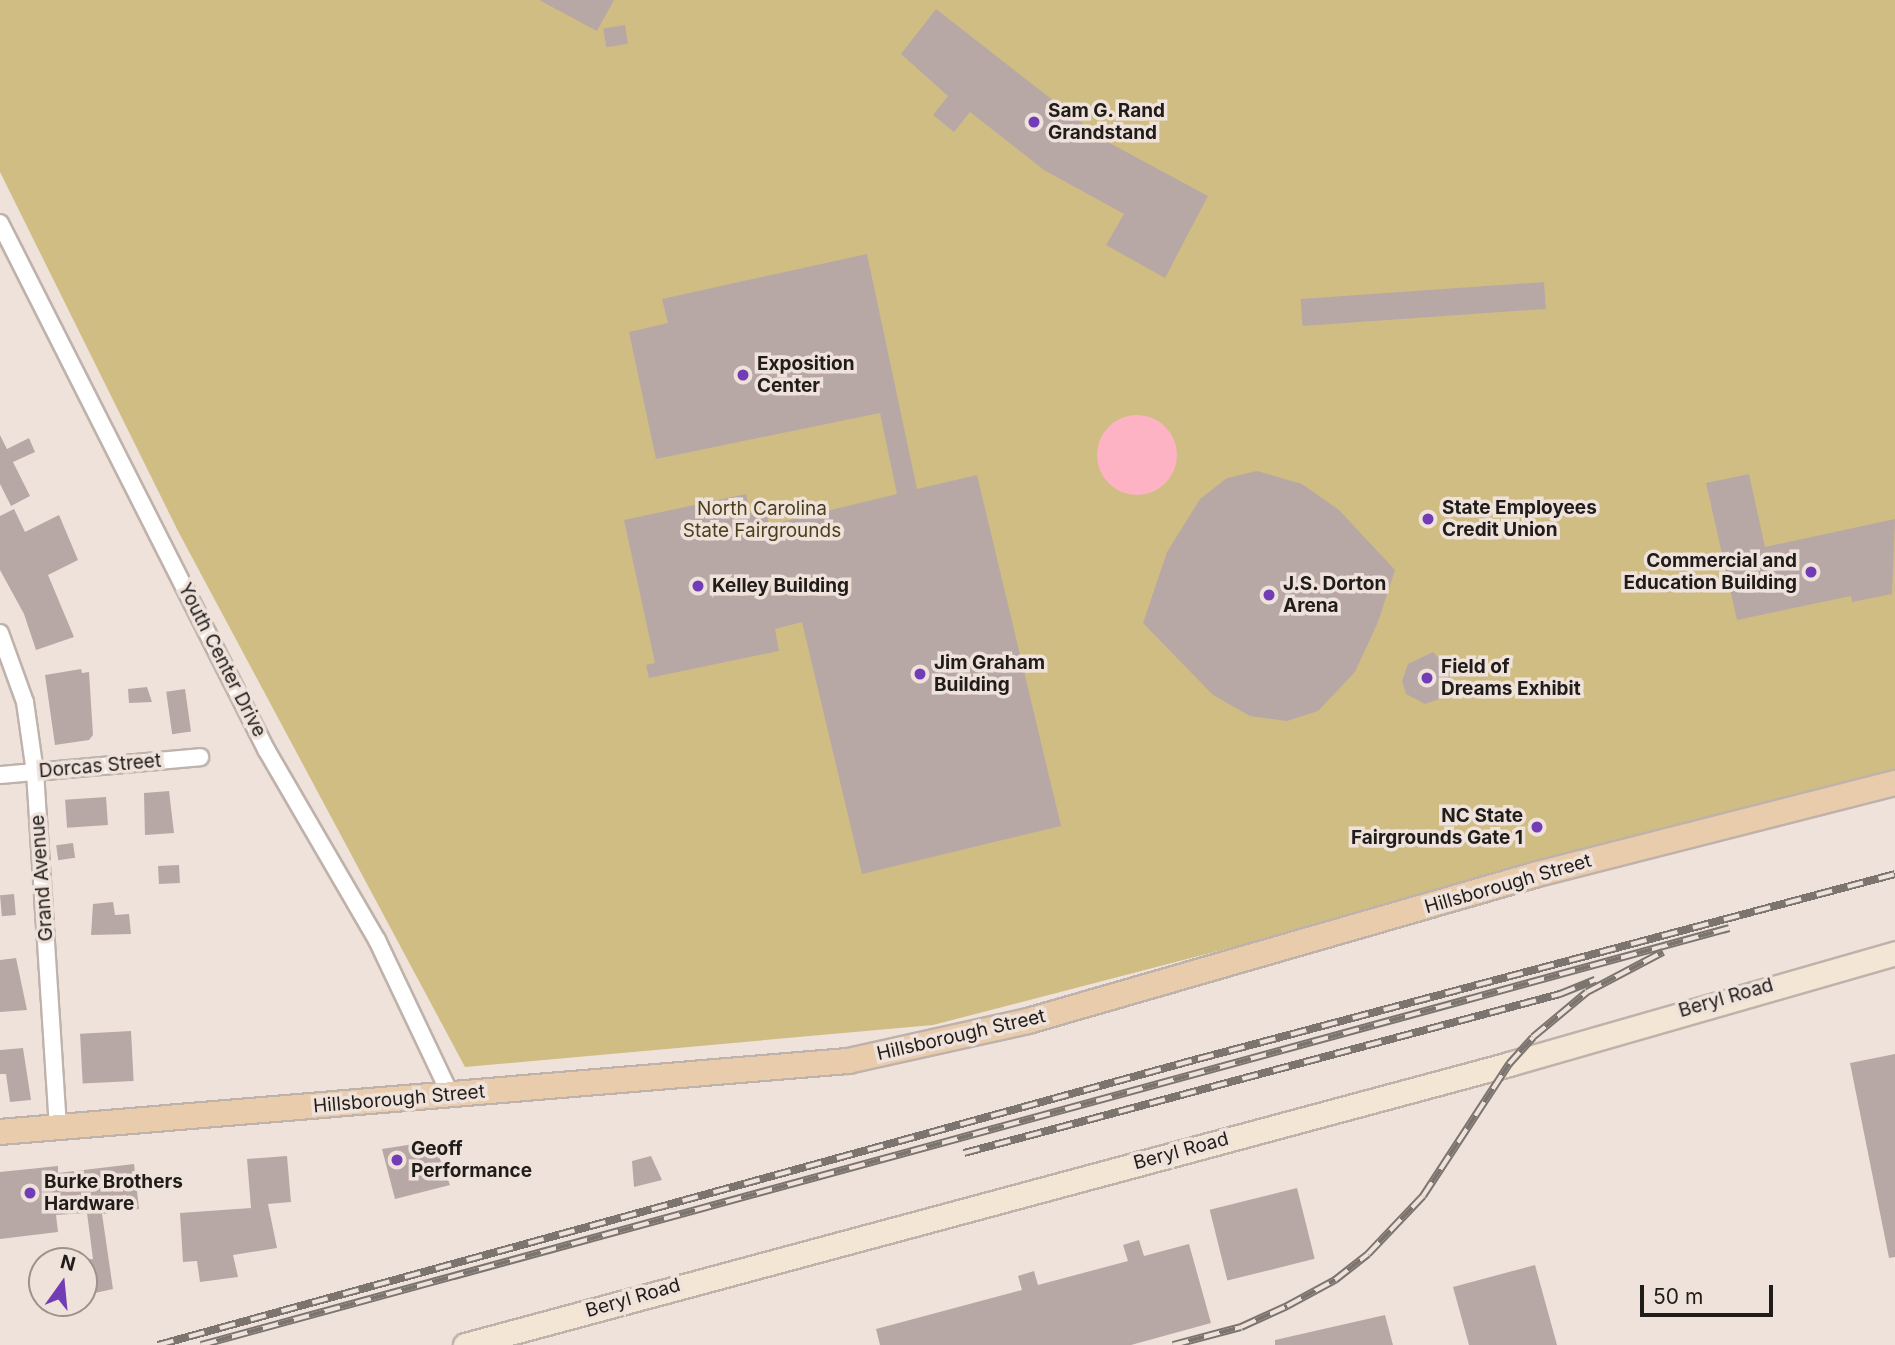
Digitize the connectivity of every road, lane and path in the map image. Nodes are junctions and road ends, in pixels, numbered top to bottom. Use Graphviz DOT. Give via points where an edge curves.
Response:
graph roads {
  1 [pos="0,223"];
  2 [pos="0,633"];
  3 [pos="200,757"];
  4 [pos="35,772"];
  5 [pos="0,775"];
  6 [pos="1895,783"];
  7 [pos="1895,953"];
  8 [pos="450,1094"];
  9 [pos="58,1127"];
  10 [pos="0,1132"];
  11 [pos="465,1345"];
  1 -- 8 [label="street, Youth Center Drive" via="267,751 377,940"];
  2 -- 4 [label="street, Grand Avenue" via="25,702"];
  3 -- 4 [label="street, Dorcas Street"];
  4 -- 5 [label="street, Dorcas Street"];
  4 -- 9 [label="street, Grand Avenue"];
  6 -- 8 [label="main road, Hillsborough Street" via="1534,875 1042,1018 923,1047 818,1064"];
  7 -- 11 [label="street, Beryl Road" via="1509,1064"];
  8 -- 9 [label="main road, Hillsborough Street"];
  9 -- 10 [label="main road, Hillsborough Street"];
}
